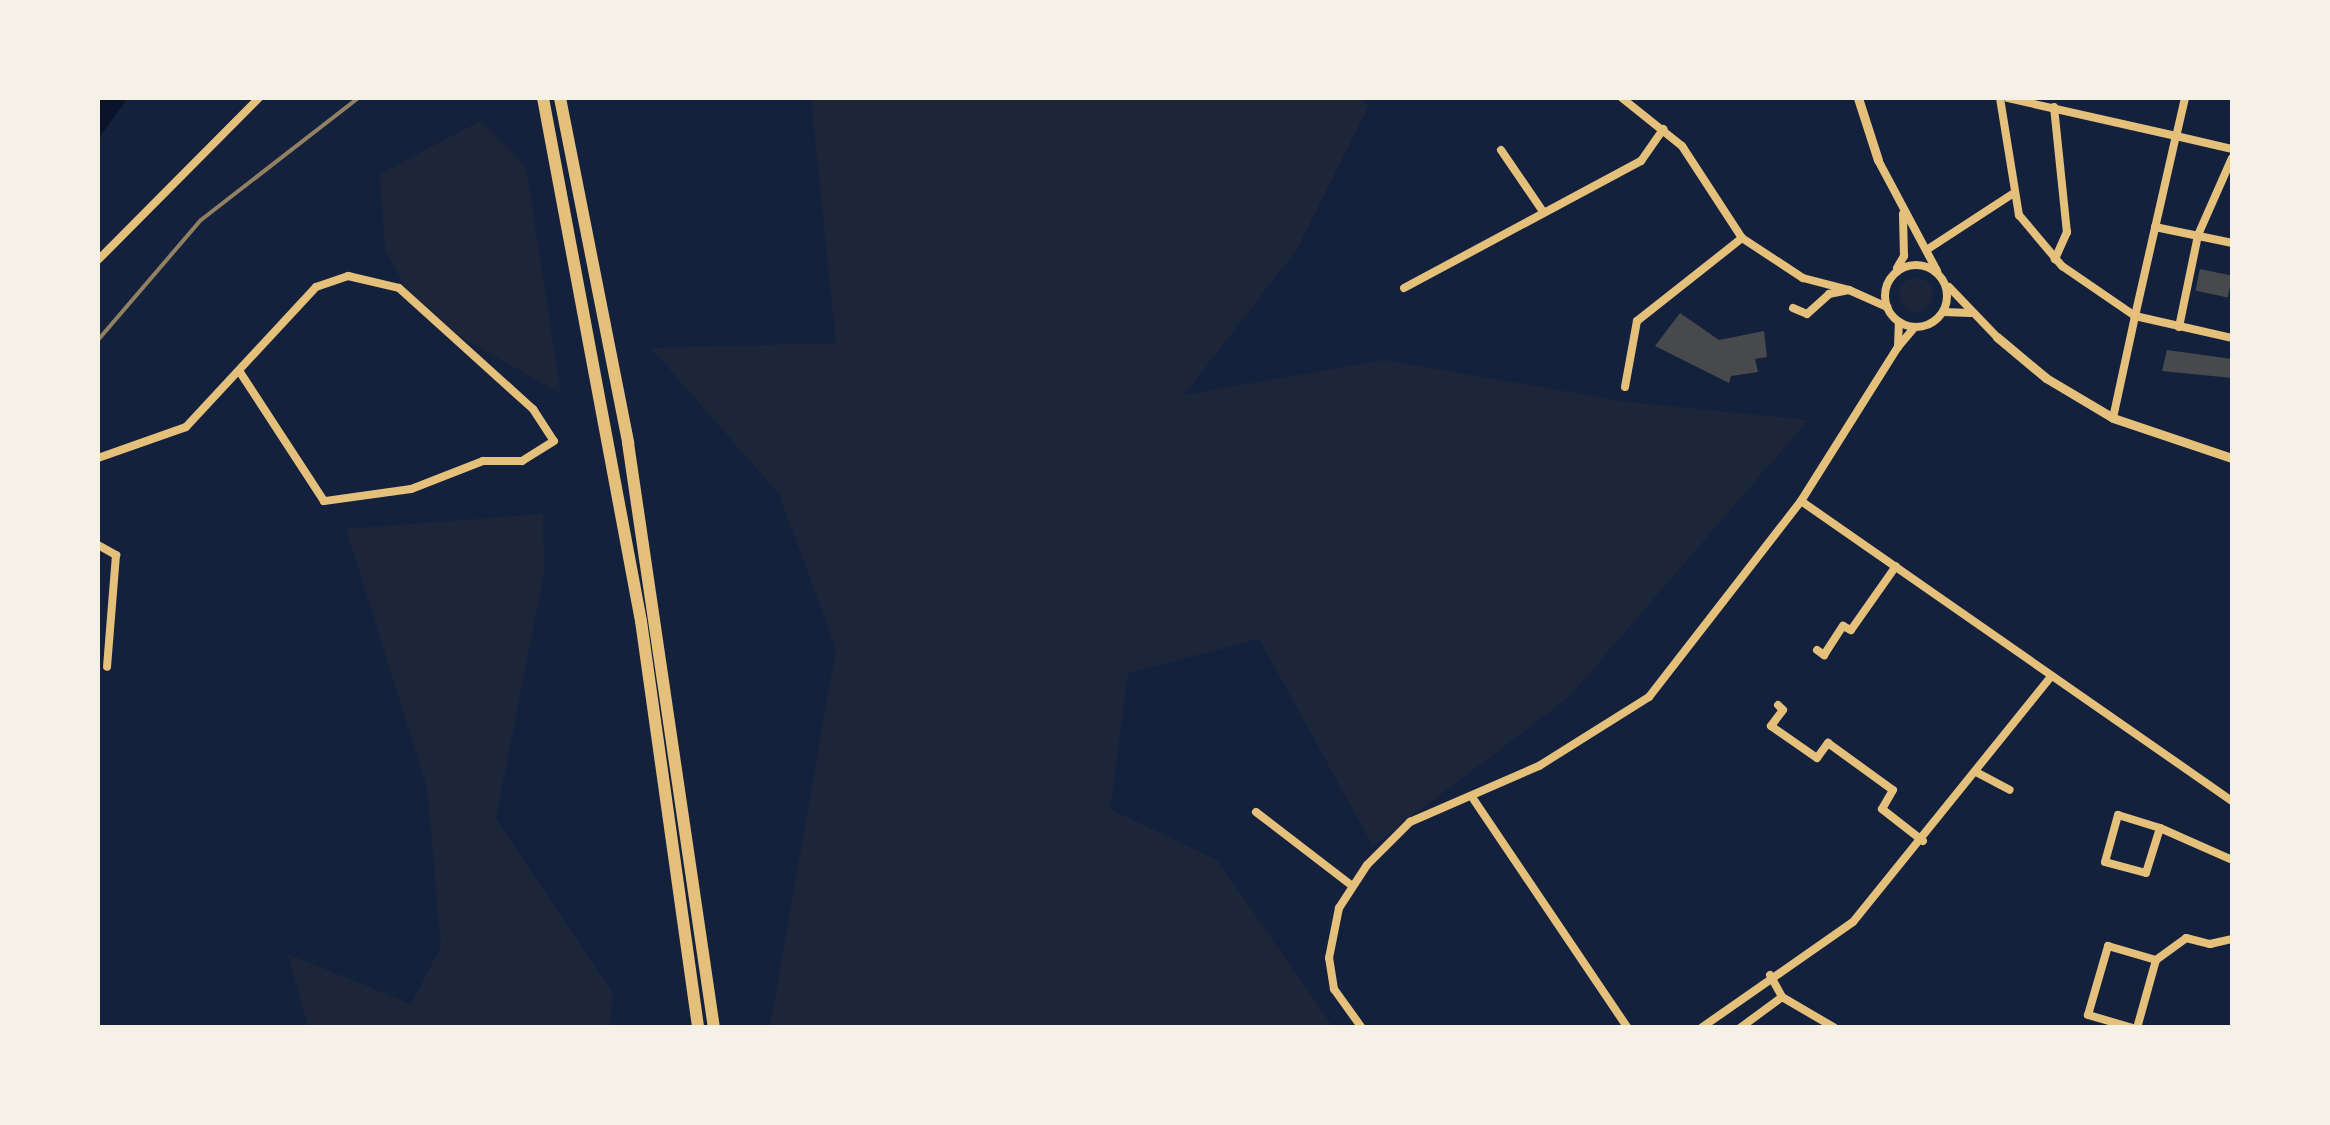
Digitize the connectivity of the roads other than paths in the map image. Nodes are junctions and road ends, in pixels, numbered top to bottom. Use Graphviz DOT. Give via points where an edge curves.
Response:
graph roads {
  1 [pos="259,98"];
  2 [pos="1622,98"];
  3 [pos="1858,98"];
  4 [pos="2000,98"];
  5 [pos="2008,98"];
  6 [pos="2184,98"];
  7 [pos="560,99"];
  8 [pos="544,100"];
  9 [pos="2054,106"];
  10 [pos="1662,129"];
  11 [pos="2176,136"];
  12 [pos="2232,149"];
  13 [pos="1501,150"];
  14 [pos="2232,158"];
  15 [pos="1878,160"];
  16 [pos="2014,192"];
  17 [pos="1902,212"];
  18 [pos="1544,213"];
  19 [pos="2154,227"];
  20 [pos="2198,234"];
  21 [pos="1742,238"];
  22 [pos="2232,243"];
  23 [pos="1928,249"];
  24 [pos="2055,259"];
  25 [pos="98,260"];
  26 [pos="1891,276"];
  27 [pos="1940,276"];
  28 [pos="1404,288"];
  29 [pos="1849,290"];
  30 [pos="1887,307"];
  31 [pos="1793,308"];
  32 [pos="1943,312"];
  33 [pos="1970,313"];
  34 [pos="2135,316"];
  35 [pos="1899,322"];
  36 [pos="1915,327"];
  37 [pos="2179,327"];
  38 [pos="1997,337"];
  39 [pos="2232,338"];
  40 [pos="1898,348"];
  41 [pos="240,372"];
  42 [pos="1625,387"];
  43 [pos="2113,418"];
  44 [pos="98,458"];
  45 [pos="2232,458"];
  46 [pos="1802,500"];
  47 [pos="98,545"];
  48 [pos="1896,566"];
  49 [pos="1817,650"];
  50 [pos="108,667"];
  51 [pos="2051,678"];
  52 [pos="1778,705"];
  53 [pos="1976,772"];
  54 [pos="2010,790"];
  55 [pos="1474,800"];
  56 [pos="2232,801"];
  57 [pos="1256,812"];
  58 [pos="2160,828"];
  59 [pos="1923,841"];
  60 [pos="2232,858"];
  61 [pos="1351,885"];
  62 [pos="2232,940"];
  63 [pos="2156,960"];
  64 [pos="1770,975"];
  65 [pos="1782,997"];
  66 [pos="698,1028"];
  67 [pos="714,1028"];
  68 [pos="1362,1028"];
  69 [pos="1628,1028"];
  70 [pos="1701,1028"];
  71 [pos="1740,1028"];
  72 [pos="1835,1028"];
  73 [pos="2135,1028"];
  1 -- 25 [label="street"];
  2 -- 10 [label="street"];
  3 -- 15 [label="street"];
  4 -- 16 [label="street"];
  5 -- 9 [label="street"];
  6 -- 11 [label="street"];
  7 -- 67 [label="highway" via="631,462"];
  8 -- 66 [label="highway" via="641,621"];
  9 -- 11 [label="street"];
  9 -- 24 [label="street" via="2068,232"];
  10 -- 18 [label="street" via="1641,160"];
  10 -- 21 [label="street" via="1682,146"];
  11 -- 12 [label="street"];
  11 -- 19 [label="street"];
  13 -- 18 [label="street"];
  14 -- 20 [label="street"];
  15 -- 17 [label="street"];
  16 -- 23 [label="street"];
  16 -- 24 [label="street" via="2019,215"];
  17 -- 23 [label="street"];
  17 -- 26 [label="street" via="1904,256"];
  18 -- 28 [label="street"];
  19 -- 20 [label="street"];
  19 -- 34 [label="street"];
  20 -- 22 [label="street"];
  20 -- 37 [label="street"];
  21 -- 29 [label="street" via="1803,278"];
  21 -- 42 [label="street" via="1638,321"];
  23 -- 27 [label="street"];
  24 -- 34 [label="street"];
  26 -- 27 [label="street" via="1918,264"];
  26 -- 30 [label="street"];
  27 -- 32 [label="street"];
  27 -- 33 [label="street"];
  29 -- 30 [label="street"];
  29 -- 31 [label="street" via="1829,294 1807,314"];
  30 -- 35 [label="street"];
  32 -- 33 [label="street"];
  32 -- 36 [label="street"];
  33 -- 38 [label="street"];
  34 -- 37 [label="street"];
  34 -- 43 [label="street"];
  35 -- 36 [label="street"];
  35 -- 40 [label="street"];
  36 -- 40 [label="street"];
  37 -- 39 [label="street"];
  38 -- 43 [label="street" via="2046,378"];
  40 -- 46 [label="street"];
  41 -- 41 [label="street" via="324,501 411,489 483,460 522,461 554,441 513,389 446,338 398,288 374,280 348,276 316,287"];
  41 -- 44 [label="street" via="186,427"];
  43 -- 45 [label="street"];
  46 -- 48 [label="street"];
  46 -- 55 [label="street" via="1650,696"];
  47 -- 50 [label="street" via="116,555"];
  48 -- 49 [label="street" via="1852,630 1843,626 1824,656"];
  48 -- 51 [label="street"];
  51 -- 53 [label="street"];
  51 -- 56 [label="street"];
  52 -- 59 [label="street" via="1783,710 1772,726 1817,758 1828,743 1892,790 1882,808"];
  53 -- 54 [label="street"];
  53 -- 59 [label="street"];
  55 -- 61 [label="street" via="1410,822"];
  55 -- 69 [label="street"];
  57 -- 61 [label="street"];
  58 -- 58 [label="street" via="2146,873 2105,862 2118,815"];
  58 -- 60 [label="street"];
  59 -- 64 [label="street" via="1841,933"];
  61 -- 68 [label="street" via="1330,932 1330,958 1334,989"];
  62 -- 63 [label="street" via="2186,938"];
  63 -- 73 [label="street"];
  63 -- 73 [label="street" via="2108,946 2088,1014"];
  64 -- 65 [label="street"];
  64 -- 70 [label="street"];
  65 -- 71 [label="street"];
  65 -- 72 [label="street"];
}
